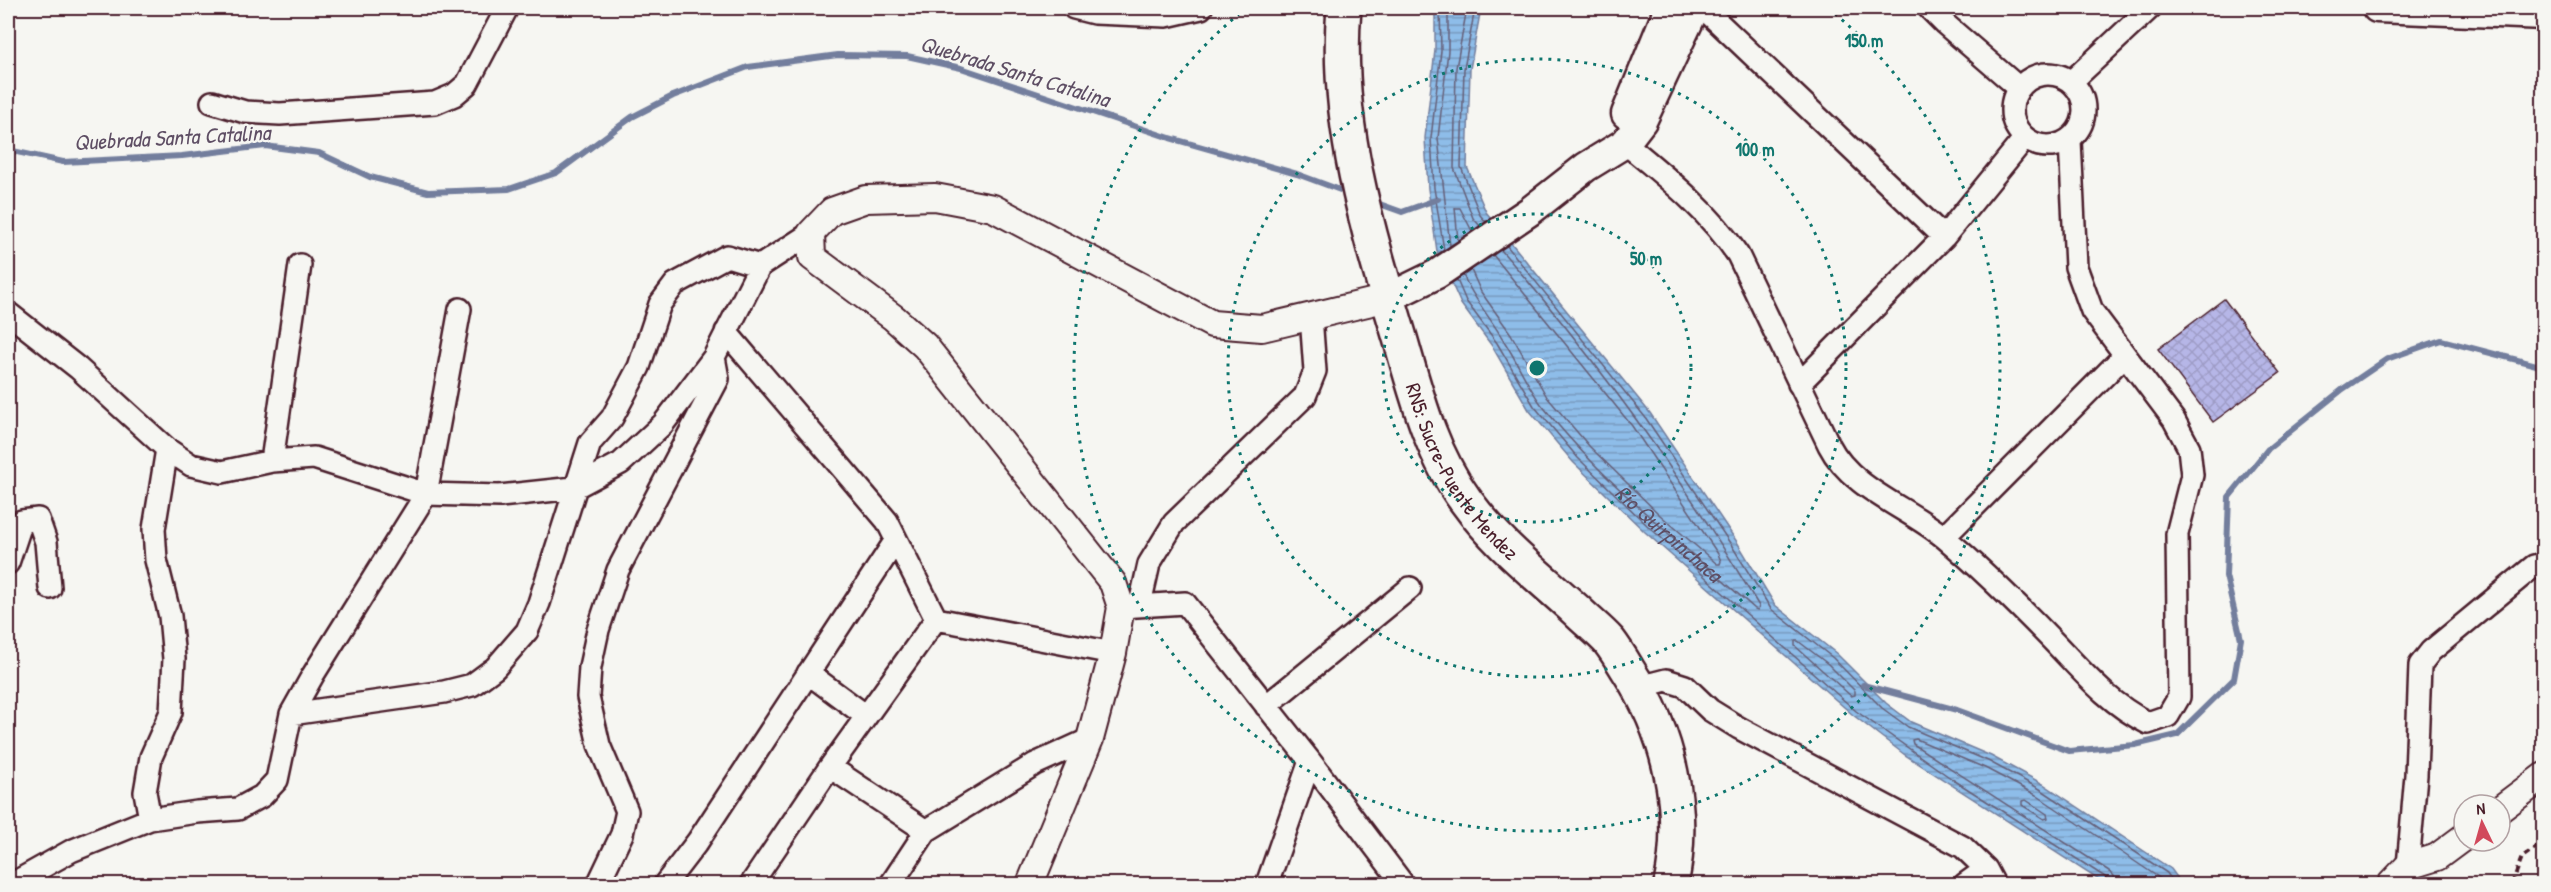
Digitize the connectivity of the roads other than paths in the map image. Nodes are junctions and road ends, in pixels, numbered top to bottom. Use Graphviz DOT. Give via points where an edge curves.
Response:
graph roads {
  1 [pos="507,8"];
  2 [pos="1074,8"];
  3 [pos="1202,8"];
  4 [pos="1344,8"];
  5 [pos="1669,8"];
  6 [pos="1695,8"];
  7 [pos="1703,8"];
  8 [pos="1929,8"];
  9 [pos="2150,8"];
  10 [pos="2377,8"];
  11 [pos="2544,15"];
  12 [pos="2072,82"];
  13 [pos="2019,88"];
  14 [pos="212,102"];
  15 [pos="2024,139"];
  16 [pos="2070,140"];
  17 [pos="1625,143"];
  18 [pos="1586,166"];
  19 [pos="811,233"];
  20 [pos="1944,237"];
  21 [pos="300,265"];
  22 [pos="760,266"];
  23 [pos="1388,297"];
  24 [pos="460,309"];
  25 [pos="8,313"];
  26 [pos="1311,316"];
  27 [pos="726,332"];
  28 [pos="2125,355"];
  29 [pos="714,357"];
  30 [pos="1799,384"];
  31 [pos="167,448"];
  32 [pos="272,461"];
  33 [pos="574,488"];
  34 [pos="426,494"];
  35 [pos="1944,537"];
  36 [pos="896,540"];
  37 [pos="8,563"];
  38 [pos="2544,564"];
  39 [pos="50,588"];
  40 [pos="1410,588"];
  41 [pos="1131,605"];
  42 [pos="936,619"];
  43 [pos="1113,653"];
  44 [pos="808,673"];
  45 [pos="1638,687"];
  46 [pos="1266,706"];
  47 [pos="291,714"];
  48 [pos="866,716"];
  49 [pos="1090,739"];
  50 [pos="1310,761"];
  51 [pos="830,767"];
  52 [pos="2544,776"];
  53 [pos="2512,800"];
  54 [pos="150,819"];
  55 [pos="926,831"];
  56 [pos="2452,846"];
  57 [pos="2399,875"];
  58 [pos="1990,877"];
  59 [pos="1674,882"];
  60 [pos="12,885"];
  61 [pos="600,885"];
  62 [pos="665,885"];
  63 [pos="751,885"];
  64 [pos="891,885"];
  65 [pos="1030,885"];
  66 [pos="1267,885"];
  67 [pos="1403,885"];
  68 [pos="1965,885"];
  1 -- 14 [label="street" via="467,84 435,103 280,114 245,112"];
  2 -- 3 [label="street" via="1094,13 1166,16"];
  4 -- 23 [label="highway, RN5: Sucre-Puente Mendez" via="1344,95 1353,166"];
  5 -- 18 [label="main road" via="1625,115"];
  6 -- 17 [label="main road" via="1642,121"];
  7 -- 20 [label="street"];
  8 -- 13 [label="street"];
  9 -- 12 [label="street"];
  10 -- 11 [label="main road"];
  12 -- 13 [label="street" via="2061,76 2038,75"];
  12 -- 16 [label="street" via="2084,100 2085,111 2078,132"];
  13 -- 15 [label="street" via="2011,109 2012,120"];
  15 -- 16 [label="street" via="2047,147"];
  15 -- 20 [label="street"];
  16 -- 28 [label="street" via="2076,267 2092,311"];
  17 -- 18 [label="main road"];
  17 -- 30 [label="street" via="1725,235"];
  18 -- 23 [label="main road" via="1530,211 1437,274"];
  19 -- 22 [label="street"];
  19 -- 26 [label="street" via="832,211 866,199 935,197 993,208 1212,324 1262,328"];
  19 -- 41 [label="street" via="812,257 925,346"];
  20 -- 30 [label="street"];
  21 -- 32 [label="street"];
  22 -- 27 [label="street"];
  22 -- 33 [label="street" via="727,256 675,284 660,304 634,377 612,418 590,442"];
  23 -- 26 [label="street"];
  23 -- 45 [label="highway, RN5: Sucre-Puente Mendez" via="1427,424 1466,501 1497,538 1609,641"];
  24 -- 34 [label="street"];
  25 -- 31 [label="street" via="78,368"];
  26 -- 41 [label="street" via="1315,371 1305,396 1174,523 1149,564"];
  27 -- 29 [label="street"];
  27 -- 36 [label="street" via="887,521"];
  28 -- 35 [label="street"];
  28 -- 35 [label="street" via="2175,420 2189,448 2192,475 2177,534 2179,697 2168,716 2148,723 2127,713 2010,596"];
  29 -- 33 [label="street" via="663,424 621,463"];
  29 -- 61 [label="street" via="718,379 618,570 590,667 588,697 598,745 627,811 622,834"];
  30 -- 35 [label="street" via="1845,471"];
  31 -- 32 [label="street" via="191,465 222,472"];
  31 -- 54 [label="street" via="154,529 174,659 171,712 151,757 145,792"];
  32 -- 34 [label="street" via="314,458"];
  33 -- 34 [label="street" via="500,496"];
  33 -- 47 [label="street" via="527,631 495,668 472,685 444,692"];
  34 -- 47 [label="street"];
  36 -- 42 [label="street"];
  36 -- 44 [label="street"];
  37 -- 39 [label="street" via="22,521 38,519 46,542"];
  38 -- 57 [label="street" via="2534,566 2420,664 2416,775"];
  40 -- 46 [label="street"];
  41 -- 43 [label="street"];
  41 -- 46 [label="street" via="1185,603"];
  42 -- 43 [label="street"];
  42 -- 48 [label="street"];
  43 -- 49 [label="street"];
  44 -- 48 [label="street"];
  44 -- 62 [label="street"];
  45 -- 58 [label="street" via="1666,680 1685,686 1710,710 1739,728 1963,847"];
  45 -- 59 [label="highway, RN5: Sucre-Puente Mendez" via="1665,746 1673,788"];
  46 -- 50 [label="street"];
  47 -- 54 [label="street" via="277,780 262,796 238,809"];
  48 -- 51 [label="street"];
  49 -- 55 [label="street" via="1035,764"];
  49 -- 65 [label="street"];
  50 -- 66 [label="street"];
  50 -- 67 [label="street"];
  51 -- 55 [label="street"];
  51 -- 63 [label="street"];
  52 -- 53 [label="street"];
  54 -- 60 [label="street" via="71,851"];
  55 -- 64 [label="street"];
  56 -- 57 [label="street"];
  58 -- 68 [label="street"];
}
